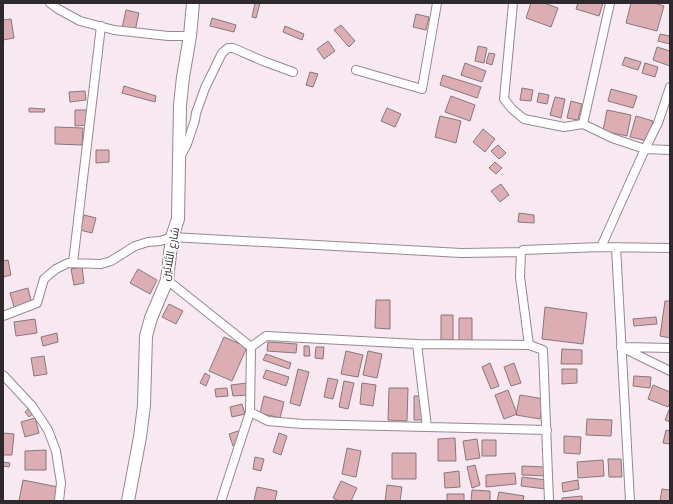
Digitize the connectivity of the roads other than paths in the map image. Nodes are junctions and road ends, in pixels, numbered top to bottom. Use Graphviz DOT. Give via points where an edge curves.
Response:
graph roads {
  1 [pos="50,3"];
  2 [pos="193,3"];
  3 [pos="437,3"];
  4 [pos="513,3"];
  5 [pos="610,3"];
  6 [pos="101,26"];
  7 [pos="190,36"];
  8 [pos="356,70"];
  9 [pos="293,72"];
  10 [pos="670,87"];
  11 [pos="583,124"];
  12 [pos="644,149"];
  13 [pos="670,150"];
  14 [pos="178,159"];
  15 [pos="172,237"];
  16 [pos="601,247"];
  17 [pos="616,247"];
  18 [pos="670,248"];
  19 [pos="520,252"];
  20 [pos="73,263"];
  21 [pos="167,280"];
  22 [pos="3,316"];
  23 [pos="417,344"];
  24 [pos="530,345"];
  25 [pos="252,347"];
  26 [pos="621,347"];
  27 [pos="670,348"];
  28 [pos="670,371"];
  29 [pos="3,375"];
  30 [pos="250,412"];
  31 [pos="427,427"];
  32 [pos="546,430"];
  33 [pos="59,501"];
  34 [pos="128,501"];
  35 [pos="221,501"];
  36 [pos="549,501"];
  37 [pos="630,501"];
  1 -- 6 [label="street" via="80,21"];
  2 -- 7 [label="street, شارع الثلاثين"];
  3 -- 8 [label="street" via="422,89"];
  4 -- 11 [label="street" via="504,99 524,119 564,127"];
  5 -- 11 [label="street"];
  6 -- 7 [label="street" via="114,30"];
  6 -- 20 [label="street"];
  7 -- 14 [label="street, شارع الثلاثين" via="180,105"];
  9 -- 14 [label="street" via="228,48 222,53 205,88 187,144"];
  10 -- 12 [label="street" via="658,123"];
  11 -- 12 [label="street"];
  12 -- 13 [label="street"];
  12 -- 16 [label="street"];
  14 -- 15 [label="street, شارع الثلاثين" via="178,219"];
  15 -- 19 [label="street" via="461,253"];
  15 -- 20 [label="street" via="135,246 111,261 101,264"];
  15 -- 21 [label="street, شارع الثلاثين"];
  16 -- 17 [label="street"];
  16 -- 19 [label="street"];
  17 -- 18 [label="street"];
  17 -- 26 [label="street"];
  19 -- 24 [label="street" via="520,278"];
  20 -- 22 [label="street" via="56,268 44,279 37,303"];
  21 -- 25 [label="street"];
  21 -- 34 [label="street, شارع الثلاثين" via="146,336 144,405"];
  23 -- 24 [label="street"];
  23 -- 25 [label="street" via="266,336"];
  23 -- 31 [label="street"];
  24 -- 32 [label="street" via="543,350"];
  25 -- 30 [label="street"];
  26 -- 27 [label="street"];
  26 -- 28 [label="street"];
  26 -- 37 [label="street"];
  29 -- 33 [label="street" via="32,406 48,430 56,451 61,483"];
  30 -- 31 [label="street" via="268,421 302,424"];
  30 -- 35 [label="street"];
  31 -- 32 [label="street"];
  32 -- 36 [label="street"];
}
